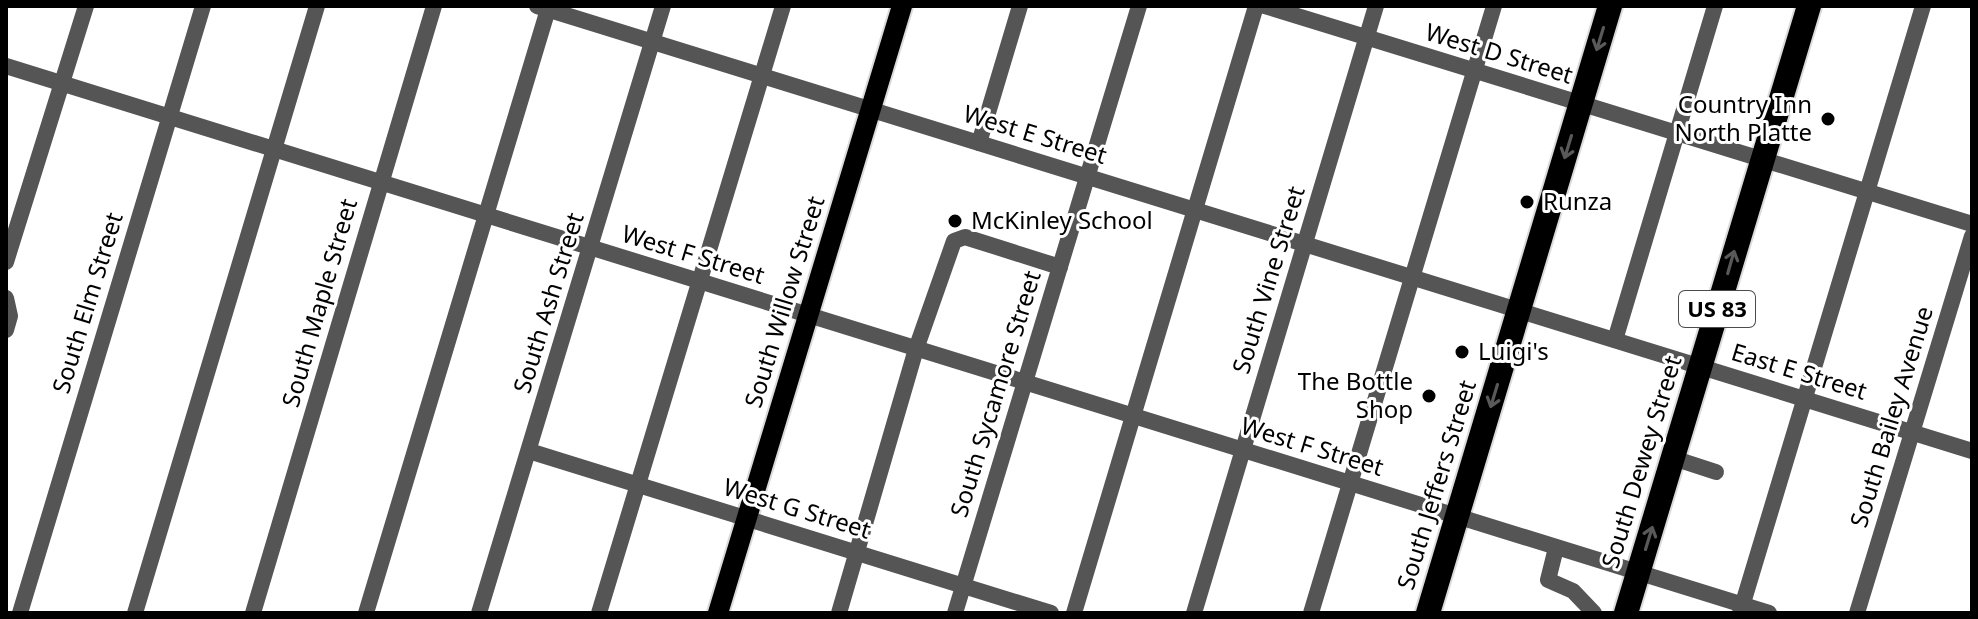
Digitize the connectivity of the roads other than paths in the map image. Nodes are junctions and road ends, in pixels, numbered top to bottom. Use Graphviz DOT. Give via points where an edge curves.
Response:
graph roads {
  1 [pos="86,6"];
  2 [pos="203,6"];
  3 [pos="317,6"];
  4 [pos="434,6"];
  5 [pos="663,6"];
  6 [pos="783,6"];
  7 [pos="902,6"];
  8 [pos="1020,6"];
  9 [pos="1139,6"];
  10 [pos="1256,6"];
  11 [pos="1265,6"];
  12 [pos="1376,6"];
  13 [pos="1494,6"];
  14 [pos="1610,6"];
  15 [pos="1715,6"];
  16 [pos="1809,6"];
  17 [pos="1923,6"];
  18 [pos="544,7"];
  19 [pos="1367,38"];
  20 [pos="652,42"];
  21 [pos="6,66"];
  22 [pos="1474,71"];
  23 [pos="761,76"];
  24 [pos="62,83"];
  25 [pos="1581,104"];
  26 [pos="871,110"];
  27 [pos="170,117"];
  28 [pos="1675,132"];
  29 [pos="979,143"];
  30 [pos="273,150"];
  31 [pos="1761,160"];
  32 [pos="1088,177"];
  33 [pos="380,183"];
  34 [pos="1867,192"];
  35 [pos="1196,210"];
  36 [pos="485,216"];
  37 [pos="1972,224"];
  38 [pos="1972,236"];
  39 [pos="1305,244"];
  40 [pos="590,248"];
  41 [pos="6,262"];
  42 [pos="1060,267"];
  43 [pos="1411,277"];
  44 [pos="699,282"];
  45 [pos="6,298"];
  46 [pos="1519,311"];
  47 [pos="808,316"];
  48 [pos="6,330"];
  49 [pos="1615,340"];
  50 [pos="916,349"];
  51 [pos="1701,367"];
  52 [pos="1025,383"];
  53 [pos="1805,400"];
  54 [pos="1133,416"];
  55 [pos="1912,433"];
  56 [pos="1243,450"];
  57 [pos="529,451"];
  58 [pos="1972,451"];
  59 [pos="1673,458"];
  60 [pos="1716,472"];
  61 [pos="636,484"];
  62 [pos="1349,484"];
  63 [pos="1457,517"];
  64 [pos="746,520"];
  65 [pos="1556,548"];
  66 [pos="856,552"];
  67 [pos="1638,573"];
  68 [pos="963,586"];
  69 [pos="1741,609"];
  70 [pos="20,613"];
  71 [pos="135,613"];
  72 [pos="253,613"];
  73 [pos="366,613"];
  74 [pos="479,613"];
  75 [pos="599,613"];
  76 [pos="718,613"];
  77 [pos="839,613"];
  78 [pos="955,613"];
  79 [pos="1051,613"];
  80 [pos="1074,613"];
  81 [pos="1194,613"];
  82 [pos="1311,613"];
  83 [pos="1428,613"];
  84 [pos="1594,613"];
  85 [pos="1626,613"];
  86 [pos="1769,613"];
  87 [pos="1857,613"];
  1 -- 24 [label="street"];
  2 -- 27 [label="street, South Elm Street"];
  3 -- 30 [label="street"];
  4 -- 33 [label="street, South Maple Street"];
  5 -- 20 [label="street, South Ash Street"];
  6 -- 23 [label="street"];
  7 -- 26 [label="main road, South Willow Street"];
  8 -- 29 [label="street"];
  9 -- 32 [label="street, South Sycamore Street"];
  10 -- 35 [label="street"];
  11 -- 19 [label="street, West D Street"];
  12 -- 19 [label="street, South Vine Street"];
  13 -- 22 [label="street"];
  14 -- 25 [label="highway, South Jeffers Street, one-way"];
  15 -- 28 [label="street"];
  16 -- 31 [label="highway, South Dewey Street / US 83"];
  17 -- 34 [label="street"];
  18 -- 20 [label="street, West E Street"];
  18 -- 36 [label="street"];
  19 -- 22 [label="street, West D Street"];
  19 -- 39 [label="street, South Vine Street"];
  20 -- 23 [label="street, West E Street"];
  20 -- 40 [label="street, South Ash Street"];
  21 -- 24 [label="street, West F Street"];
  22 -- 25 [label="street, West D Street"];
  22 -- 43 [label="street"];
  23 -- 26 [label="street, West E Street"];
  23 -- 44 [label="street"];
  24 -- 27 [label="street, West F Street"];
  24 -- 41 [label="street"];
  25 -- 28 [label="street, West D Street"];
  25 -- 46 [label="highway, South Jeffers Street, one-way"];
  26 -- 29 [label="street, West E Street"];
  26 -- 47 [label="main road, South Willow Street"];
  27 -- 30 [label="street, West F Street"];
  27 -- 70 [label="street, South Elm Street"];
  28 -- 31 [label="street, West D Street"];
  28 -- 49 [label="street"];
  29 -- 32 [label="street, West E Street"];
  30 -- 33 [label="street, West F Street"];
  30 -- 71 [label="street"];
  31 -- 34 [label="street, West D Street"];
  51 -- 31 [label="highway, South Dewey Street / US 83, one-way"];
  32 -- 35 [label="street, West E Street"];
  32 -- 42 [label="street, South Sycamore Street"];
  33 -- 36 [label="street, West F Street"];
  33 -- 72 [label="street, South Maple Street"];
  34 -- 37 [label="street, West D Street"];
  34 -- 53 [label="street"];
  35 -- 39 [label="street, West E Street"];
  35 -- 54 [label="street"];
  36 -- 40 [label="street, West F Street"];
  36 -- 73 [label="street"];
  38 -- 55 [label="street, South Bailey Avenue"];
  39 -- 43 [label="street, West E Street"];
  39 -- 56 [label="street, South Vine Street"];
  40 -- 44 [label="street, West F Street"];
  40 -- 57 [label="street, South Ash Street"];
  42 -- 50 [label="street" via="957,238"];
  42 -- 52 [label="street, South Sycamore Street"];
  43 -- 46 [label="street, West E Street"];
  43 -- 62 [label="street"];
  44 -- 47 [label="street, West F Street"];
  44 -- 61 [label="street"];
  45 -- 48 [label="street"];
  46 -- 49 [label="street, East E Street"];
  46 -- 63 [label="highway, South Jeffers Street, one-way"];
  47 -- 50 [label="street, West F Street"];
  47 -- 64 [label="main road, South Willow Street"];
  49 -- 51 [label="street, East E Street"];
  50 -- 52 [label="street, West F Street"];
  50 -- 66 [label="street"];
  51 -- 53 [label="street, East E Street"];
  51 -- 59 [label="highway, South Dewey Street / US 83"];
  52 -- 54 [label="street, West F Street"];
  52 -- 68 [label="street, South Sycamore Street"];
  53 -- 55 [label="street, East E Street"];
  53 -- 69 [label="street"];
  54 -- 56 [label="street, West F Street"];
  54 -- 80 [label="street"];
  55 -- 58 [label="street, East E Street"];
  55 -- 87 [label="street, South Bailey Avenue"];
  56 -- 62 [label="street, West F Street"];
  56 -- 81 [label="street, South Vine Street"];
  57 -- 61 [label="street, West G Street"];
  57 -- 74 [label="street, South Ash Street"];
  59 -- 60 [label="street"];
  67 -- 59 [label="highway, South Dewey Street / US 83, one-way"];
  61 -- 64 [label="street, West G Street"];
  61 -- 75 [label="street"];
  62 -- 63 [label="street, West F Street"];
  62 -- 82 [label="street"];
  63 -- 65 [label="street, West F Street"];
  63 -- 83 [label="highway, South Jeffers Street"];
  64 -- 66 [label="street, West G Street"];
  64 -- 76 [label="main road, South Willow Street"];
  65 -- 67 [label="street, West F Street"];
  65 -- 84 [label="street" via="1548,580 1573,591"];
  66 -- 68 [label="street, West G Street"];
  66 -- 77 [label="street"];
  67 -- 69 [label="street, West F Street"];
  67 -- 85 [label="highway, South Dewey Street / US 83"];
  68 -- 78 [label="street, South Sycamore Street"];
  68 -- 79 [label="street, West G Street"];
  69 -- 86 [label="street, West F Street"];
}
